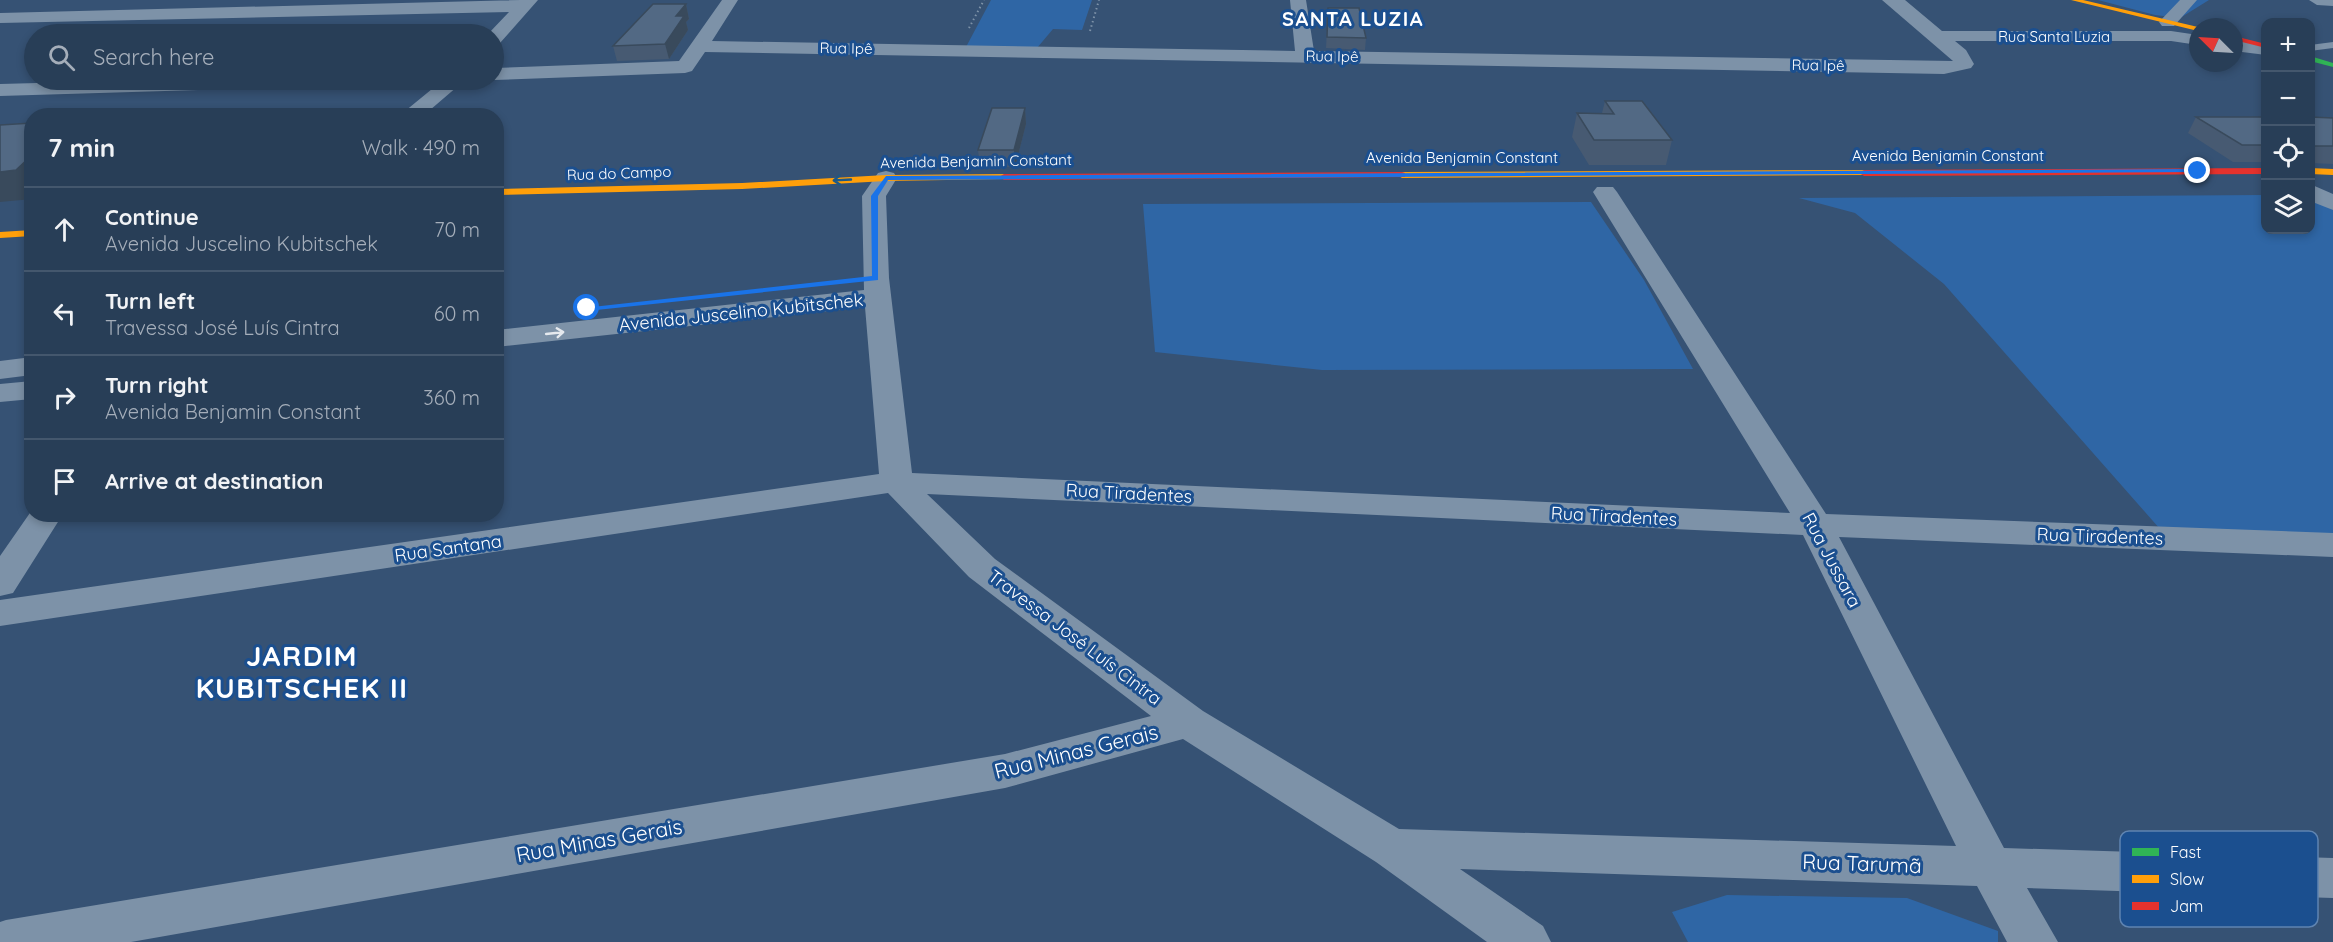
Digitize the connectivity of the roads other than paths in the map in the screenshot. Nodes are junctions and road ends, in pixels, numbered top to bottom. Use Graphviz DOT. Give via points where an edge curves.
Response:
graph roads {
  1 [pos="73,0"];
  2 [pos="338,0"];
  3 [pos="730,0"];
  4 [pos="1298,0"];
  5 [pos="1890,0"];
  6 [pos="2074,0"];
  7 [pos="2189,0"];
  8 [pos="2317,0"];
  9 [pos="2333,1"];
  10 [pos="526,3"];
  11 [pos="323,12"];
  12 [pos="2132,13"];
  13 [pos="0,16"];
  14 [pos="504,28"];
  15 [pos="2169,29"];
  16 [pos="2189,29"];
  17 [pos="1936,36"];
  18 [pos="2189,37"];
  19 [pos="2243,41"];
  20 [pos="2333,45"];
  21 [pos="699,46"];
  22 [pos="2243,46"];
  23 [pos="2261,47"];
  24 [pos="2315,47"];
  25 [pos="2261,48"];
  26 [pos="1305,56"];
  27 [pos="2315,60"];
  28 [pos="2333,65"];
  29 [pos="504,74"];
  30 [pos="24,89"];
  31 [pos="0,90"];
  32 [pos="442,90"];
  33 [pos="419,108"];
  34 [pos="2198,171"];
  35 [pos="2261,171"];
  36 [pos="2315,171"];
  37 [pos="2333,172"];
  38 [pos="1281,175"];
  39 [pos="2217,183"];
  40 [pos="742,186"];
  41 [pos="2333,189"];
  42 [pos="2315,190"];
  43 [pos="504,192"];
  44 [pos="872,192"];
  45 [pos="1605,192"];
  46 [pos="2315,193"];
  47 [pos="1285,194"];
  48 [pos="2333,203"];
  49 [pos="24,233"];
  50 [pos="0,236"];
  51 [pos="877,288"];
  52 [pos="504,317"];
  53 [pos="504,338"];
  54 [pos="24,367"];
  55 [pos="0,370"];
  56 [pos="24,391"];
  57 [pos="0,393"];
  58 [pos="896,482"];
  59 [pos="41,522"];
  60 [pos="1815,525"];
  61 [pos="2333,545"];
  62 [pos="0,584"];
  63 [pos="0,613"];
  64 [pos="1188,722"];
  65 [pos="1392,848"];
  66 [pos="1990,867"];
  67 [pos="2120,871"];
  68 [pos="2318,878"];
  69 [pos="2333,878"];
  70 [pos="6,942"];
  71 [pos="1526,942"];
  72 [pos="2033,942"];
  1 -- 13 [label="street"];
  2 -- 11 [label="street"];
  3 -- 21 [label="street"];
  4 -- 26 [label="street"];
  5 -- 17 [label="street"];
  6 -- 12 [label="street"];
  7 -- 15 [label="street"];
  8 -- 9 [label="street"];
  10 -- 11 [label="street"];
  10 -- 14 [label="street"];
  11 -- 13 [label="street"];
  12 -- 15 [label="street, Rua Santa Luzia"];
  15 -- 16 [label="street"];
  15 -- 17 [label="street, Rua Santa Luzia"];
  15 -- 18 [label="street, Rua Santa Luzia"];
  17 -- 26 [label="street, Rua Ipê" via="1959,54 1964,64 1944,68"];
  19 -- 23 [label="street"];
  20 -- 24 [label="lane"];
  21 -- 26 [label="street, Rua Ipê"];
  21 -- 29 [label="street" via="685,67"];
  22 -- 25 [label="street"];
  27 -- 28 [label="street"];
  30 -- 31 [label="street"];
  32 -- 33 [label="street"];
  34 -- 35 [label="street, Avenida Benjamin Constant"];
  34 -- 38 [label="street, Avenida Benjamin Constant"];
  34 -- 39 [label="street"];
  36 -- 37 [label="street"];
  38 -- 44 [label="street, Avenida Benjamin Constant"];
  38 -- 47 [label="street"];
  40 -- 43 [label="street, Rua do Campo"];
  44 -- 40 [label="street, Avenida Benjamin Constant, one-way"];
  40 -- 44 [label="street, Avenida Benjamin Constant"];
  41 -- 42 [label="street"];
  44 -- 51 [label="street"];
  45 -- 60 [label="street, Rua Jussara"];
  46 -- 48 [label="street"];
  49 -- 50 [label="street"];
  51 -- 52 [label="street, Avenida Juscelino Kubitschek"];
  53 -- 51 [label="street, Avenida Juscelino Kubitschek, one-way"];
  51 -- 58 [label="street"];
  54 -- 55 [label="street"];
  56 -- 57 [label="street"];
  58 -- 60 [label="street, Rua Tiradentes"];
  58 -- 63 [label="street, Rua Santana"];
  58 -- 64 [label="street, Travessa José Luís Cintra" via="982,568"];
  59 -- 62 [label="street"];
  60 -- 61 [label="street, Rua Tiradentes"];
  60 -- 66 [label="street, Rua Jussara"];
  64 -- 65 [label="street, Travessa José Luís Cintra"];
  64 -- 70 [label="street, Rua Minas Gerais" via="1005,771"];
  65 -- 66 [label="street, Rua Tarumã"];
  65 -- 71 [label="street, Travessa José Luís Cintra"];
  66 -- 67 [label="street, Rua Tarumã"];
  66 -- 72 [label="street, Rua Jussara"];
  68 -- 69 [label="street, Rua Tarumã"];
}
